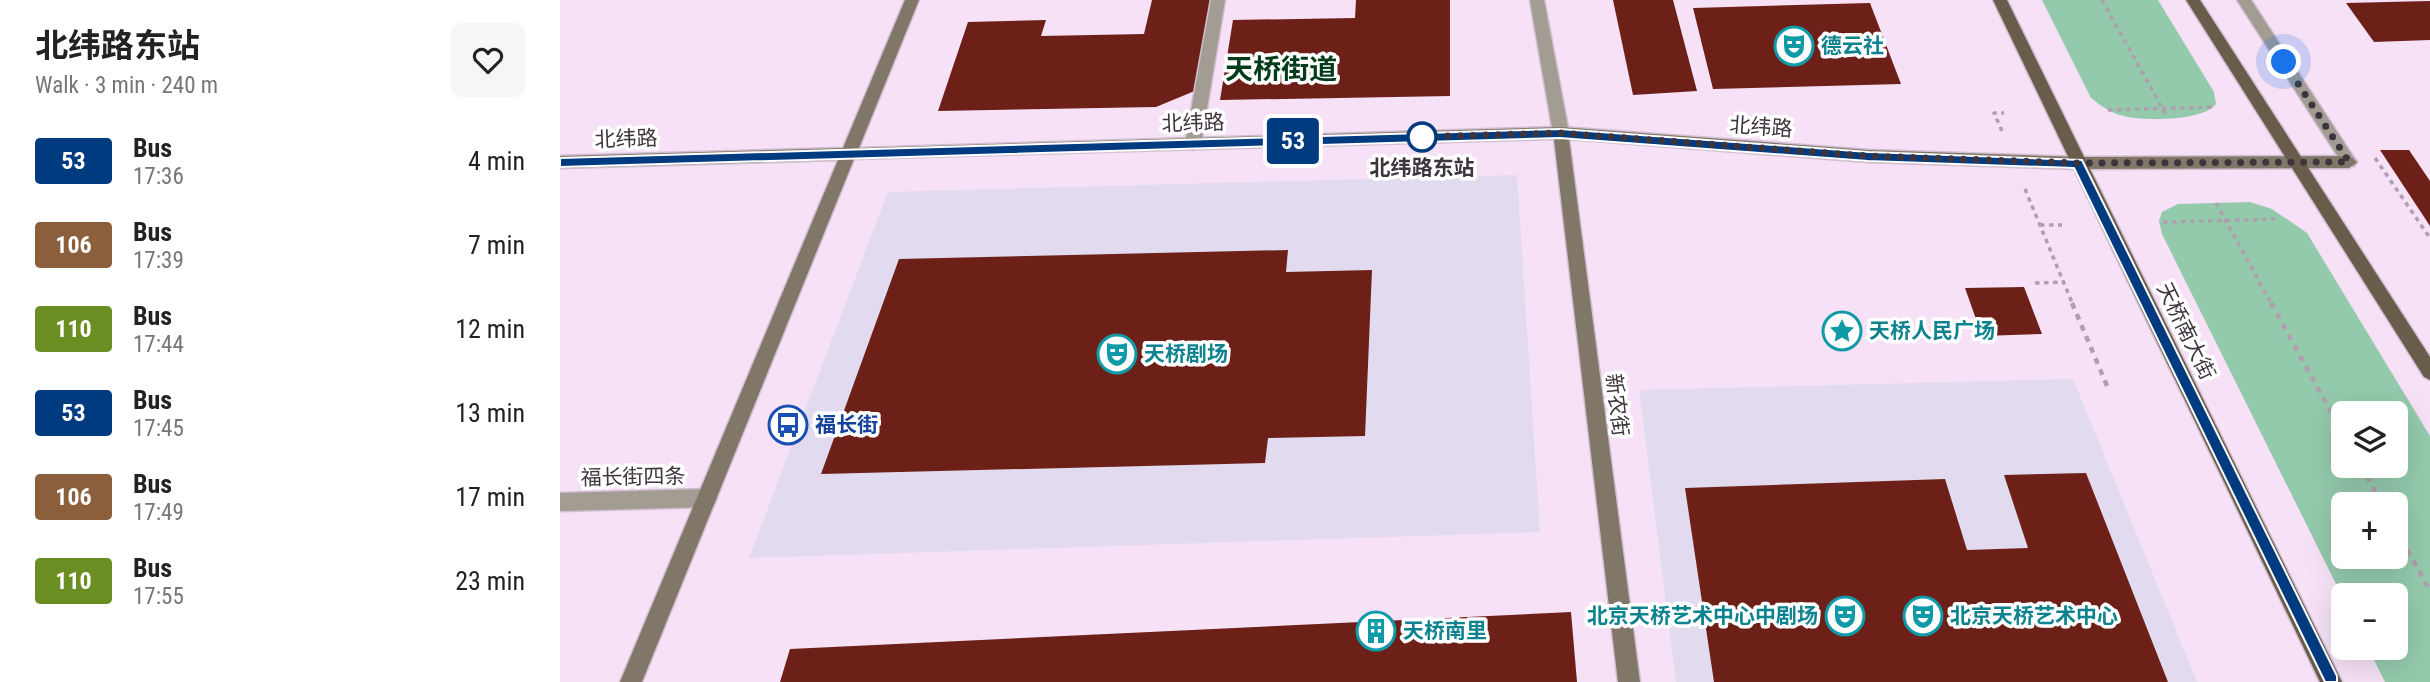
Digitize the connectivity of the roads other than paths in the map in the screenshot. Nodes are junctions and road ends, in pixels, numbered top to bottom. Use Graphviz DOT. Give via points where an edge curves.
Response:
graph roads {
  1 [pos="912,0"];
  2 [pos="1218,0"];
  3 [pos="1537,0"];
  4 [pos="2000,0"];
  5 [pos="2193,0"];
  6 [pos="2244,0"];
  7 [pos="1560,133"];
  8 [pos="1193,144"];
  9 [pos="848,154"];
  10 [pos="560,162"];
  11 [pos="2078,163"];
  12 [pos="2299,164"];
  13 [pos="2430,372"];
  14 [pos="706,498"];
  15 [pos="560,502"];
  16 [pos="631,682"];
  17 [pos="1629,682"];
  18 [pos="2331,682"];
  1 -- 9 [label="street"];
  2 -- 8 [label="street"];
  3 -- 7 [label="street"];
  4 -- 11 [label="main road, 天桥南大街"];
  5 -- 12 [label="main road"];
  6 -- 12 [label="street, 北纬路" via="2349,162"];
  7 -- 8 [label="street, 北纬路"];
  7 -- 11 [label="street, 北纬路" via="1868,156"];
  7 -- 17 [label="street, 新农街"];
  8 -- 9 [label="street, 北纬路"];
  9 -- 10 [label="street, 北纬路"];
  9 -- 14 [label="street"];
  11 -- 12 [label="street, 北纬路"];
  11 -- 18 [label="main road, 天桥南大街"];
  12 -- 13 [label="main road"];
  14 -- 15 [label="street, 福长街四条"];
  14 -- 16 [label="street"];
}
